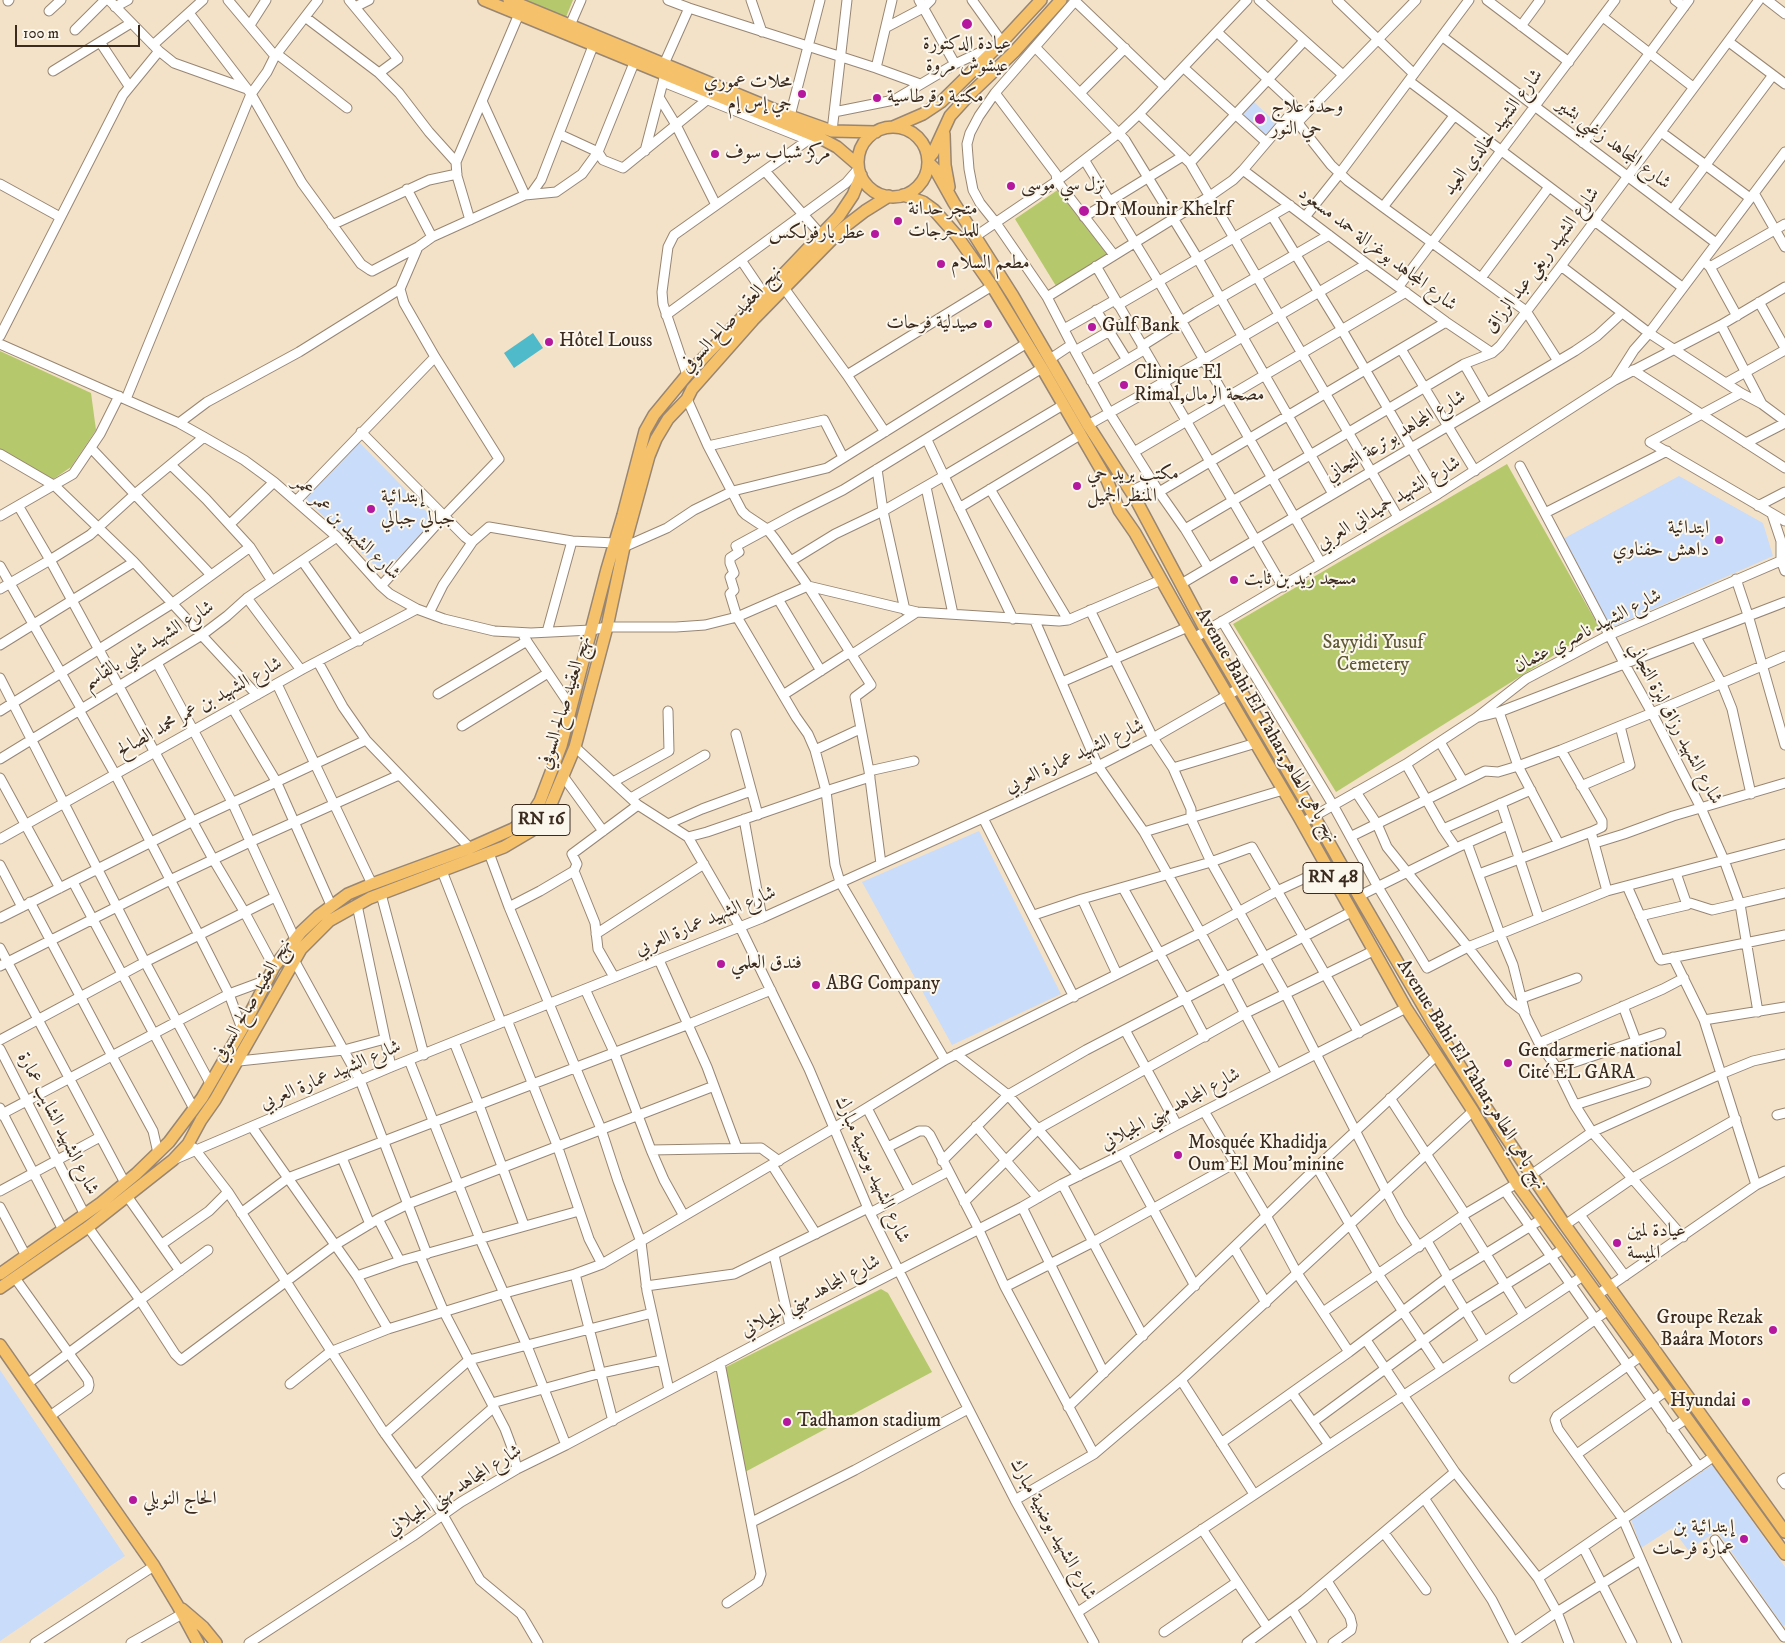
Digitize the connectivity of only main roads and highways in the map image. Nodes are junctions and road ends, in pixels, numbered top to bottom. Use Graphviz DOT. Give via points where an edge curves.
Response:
graph roads {
  1 [pos="484,0"];
  2 [pos="509,0"];
  3 [pos="1040,0"];
  4 [pos="1061,0"];
  5 [pos="568,30"];
  6 [pos="664,73"];
  7 [pos="945,126"];
  8 [pos="893,127"];
  9 [pos="876,132"];
  10 [pos="928,160"];
  11 [pos="859,169"];
  12 [pos="903,195"];
  13 [pos="890,196"];
  14 [pos="954,203"];
  15 [pos="1046,364"];
  16 [pos="620,545"];
  17 [pos="169,1142"];
  18 [pos="188,1144"];
  19 [pos="158,1153"];
  20 [pos="173,1160"];
  21 [pos="0,1274"];
  22 [pos="0,1288"];
  23 [pos="0,1344"];
  24 [pos="1785,1532"];
  25 [pos="1785,1554"];
  26 [pos="180,1610"];
  27 [pos="198,1643"];
  28 [pos="216,1643"];
  1 -- 5 [label="main road"];
  2 -- 5 [label="main road"];
  3 -- 8 [label="main road" via="941,102"];
  4 -- 7 [label="main road" via="970,94"];
  5 -- 6 [label="main road"];
  5 -- 6 [label="main road" via="593,46"];
  6 -- 9 [label="main road" via="832,132"];
  6 -- 11 [label="main road" via="836,147"];
  7 -- 10 [label="main road"];
  7 -- 14 [label="main road" via="945,165"];
  8 -- 9 [label="main road"];
  8 -- 10 [label="main road" via="916,137"];
  9 -- 11 [label="main road" via="862,146"];
  10 -- 12 [label="main road" via="924,179"];
  10 -- 14 [label="main road, Avenue Bahi El Tahar,نهج باهي الطاهر / RN 48"];
  11 -- 13 [label="main road" via="872,190"];
  11 -- 16 [label="main road, نهج العقيد صالح السوفي / RN 16" via="847,206 654,415 645,431"];
  12 -- 13 [label="main road"];
  12 -- 15 [label="main road, Avenue Bahi El Tahar,نهج باهي الطاهر / RN 48" via="923,202 952,229 1027,343"];
  13 -- 16 [label="main road, نهج العقيد صالح السوفي / RN 16" via="843,228 753,320 668,419 649,456"];
  14 -- 15 [label="main road, Avenue Bahi El Tahar,نهج باهي الطاهر / RN 48" via="1013,296"];
  15 -- 24 [label="main road, Avenue Bahi El Tahar,نهج باهي الطاهر / RN 48" via="1131,491 1206,631 1433,1023 1487,1109 1565,1226"];
  15 -- 25 [label="main road, Avenue Bahi El Tahar,نهج باهي الطاهر / RN 48" via="1063,405 1107,480 1120,510 1406,1008 1517,1184"];
  16 -- 17 [label="main road, نهج العقيد صالح السوفي / RN 16" via="591,630 561,746 540,802 533,812 513,829 348,894 331,905 295,939 274,967 210,1084"];
  16 -- 18 [label="main road, نهج العقيد صالح السوفي / RN 16" via="607,627 575,747 549,808 530,831 504,847 381,894 329,921 294,960 239,1061"];
  17 -- 18 [label="main road"];
  17 -- 19 [label="main road, نهج العقيد صالح السوفي / RN 16"];
  18 -- 20 [label="main road, نهج العقيد صالح السوفي / RN 16"];
  19 -- 20 [label="main road"];
  19 -- 21 [label="main road, نهج العقيد صالح السوفي / RN 16" via="84,1215"];
  20 -- 22 [label="main road, نهج العقيد صالح السوفي / RN 16" via="88,1227"];
  23 -- 26 [label="main road" via="154,1566"];
  26 -- 27 [label="main road"];
  26 -- 28 [label="main road" via="203,1627"];
}
